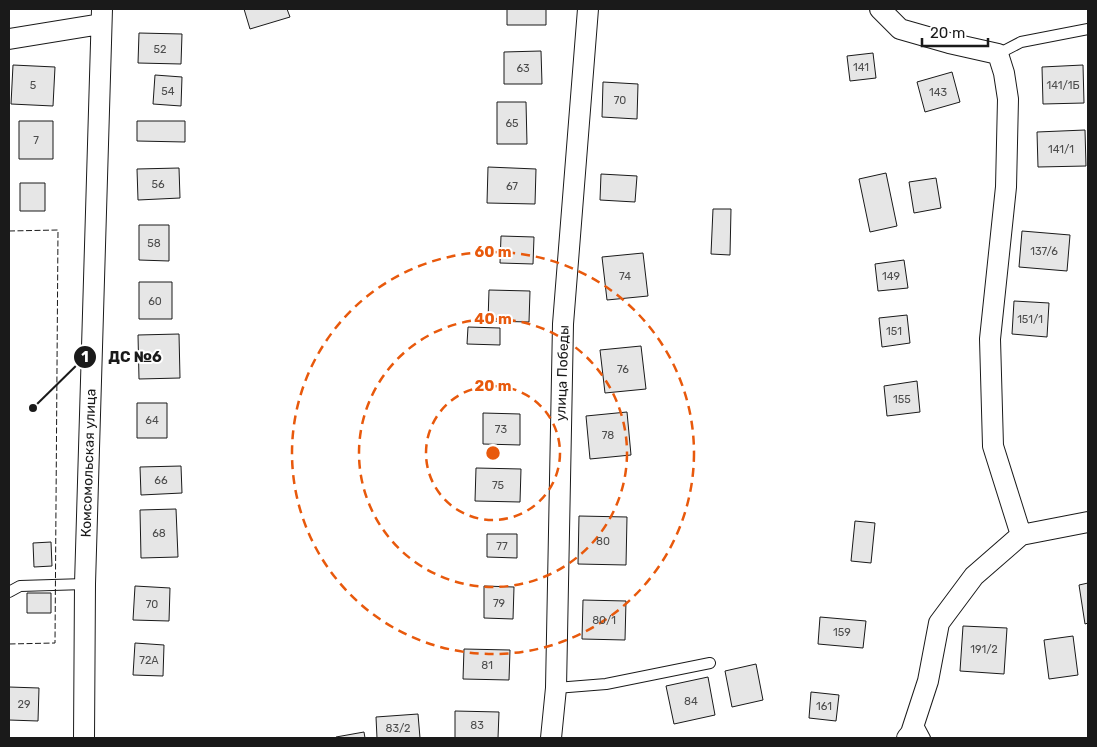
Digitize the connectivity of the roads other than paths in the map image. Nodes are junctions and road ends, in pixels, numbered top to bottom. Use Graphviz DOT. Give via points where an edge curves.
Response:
graph roads {
  1 [pos="588,9"];
  2 [pos="880,9"];
  3 [pos="101,17"];
  4 [pos="1088,29"];
  5 [pos="9,39"];
  6 [pos="998,54"];
  7 [pos="1088,522"];
  8 [pos="1020,535"];
  9 [pos="85,584"];
  10 [pos="9,592"];
  11 [pos="710,663"];
  12 [pos="556,688"];
  13 [pos="916,720"];
  14 [pos="84,738"];
  15 [pos="551,738"];
  16 [pos="907,738"];
  17 [pos="925,738"];
  1 -- 12 [label="street, улица Победы" via="563,324"];
  2 -- 6 [label="street" via="900,29"];
  3 -- 5 [label="street"];
  3 -- 9 [label="street, Комсомольская улица"];
  4 -- 6 [label="lane" via="1022,42"];
  6 -- 8 [label="street" via="1008,100 1006,187 990,339 993,446"];
  7 -- 8 [label="street"];
  8 -- 13 [label="street" via="974,576 939,623 928,681"];
  9 -- 10 [label="lane" via="20,586"];
  9 -- 14 [label="street, Комсомольская улица"];
  11 -- 12 [label="lane" via="606,684"];
  12 -- 15 [label="street, улица Победы"];
  13 -- 16 [label="street"];
  13 -- 17 [label="lane"];
}
